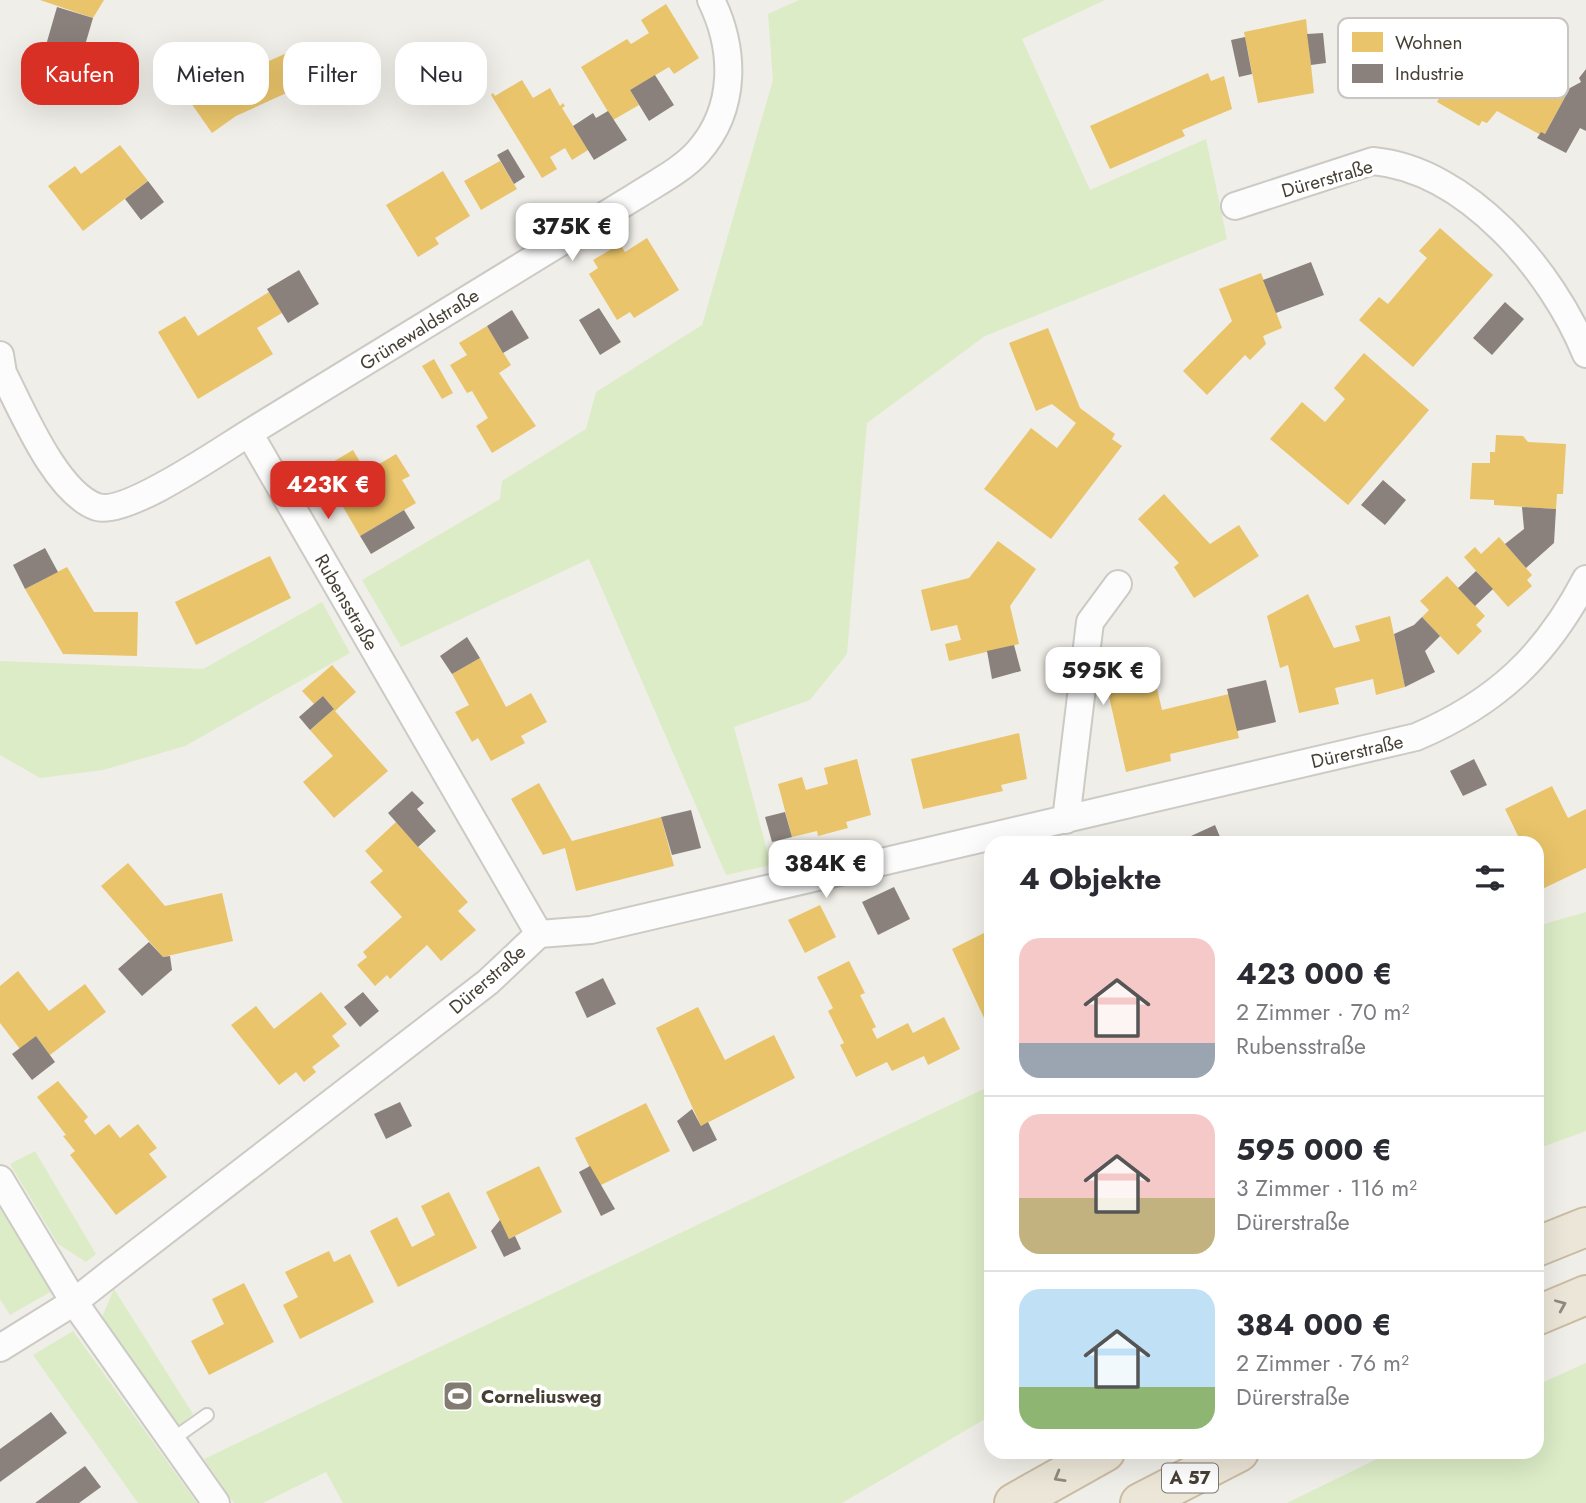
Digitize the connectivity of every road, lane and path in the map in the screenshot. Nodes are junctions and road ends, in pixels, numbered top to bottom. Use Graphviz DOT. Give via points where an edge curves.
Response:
graph roads {
  1 [pos="711,0"];
  2 [pos="1235,206"];
  3 [pos="1586,354"];
  4 [pos="0,355"];
  5 [pos="249,433"];
  6 [pos="1586,579"];
  7 [pos="1118,584"];
  8 [pos="1066,820"];
  9 [pos="997,836"];
  10 [pos="984,839"];
  11 [pos="539,933"];
  12 [pos="0,1179"];
  13 [pos="1586,1227"];
  14 [pos="1544,1244"];
  15 [pos="1586,1295"];
  16 [pos="74,1301"];
  17 [pos="1544,1313"];
  18 [pos="0,1348"];
  19 [pos="207,1415"];
  20 [pos="170,1441"];
  21 [pos="1093,1459"];
  22 [pos="1225,1459"];
  23 [pos="215,1503"];
  24 [pos="1014,1503"];
  25 [pos="1140,1503"];
  1 -- 5 [label="street, Grünewaldstraße" via="724,27 729,79 720,115 696,154"];
  2 -- 3 [label="street, Dürerstraße" via="1373,162 1420,173 1461,196 1505,233 1541,273"];
  4 -- 5 [label="street" via="3,373 63,481 99,508 121,506 159,488"];
  5 -- 11 [label="street, Rubensstraße"];
  6 -- 8 [label="street, Dürerstraße" via="1557,630 1527,664 1502,688 1444,725 1416,737"];
  7 -- 8 [label="street" via="1090,622"];
  8 -- 9 [label="street, Dürerstraße"];
  10 -- 11 [label="street, Dürerstraße" via="591,930"];
  11 -- 16 [label="street, Dürerstraße" via="488,982"];
  12 -- 16 [label="street"];
  13 -- 14 [label="highway"];
  17 -- 15 [label="highway, one-way"];
  16 -- 18 [label="street, Dürerstraße"];
  16 -- 20 [label="street"];
  19 -- 20 [label="lane"];
  20 -- 23 [label="street"];
  21 -- 24 [label="highway, one-way"];
  22 -- 25 [label="highway, A 57"];
}
